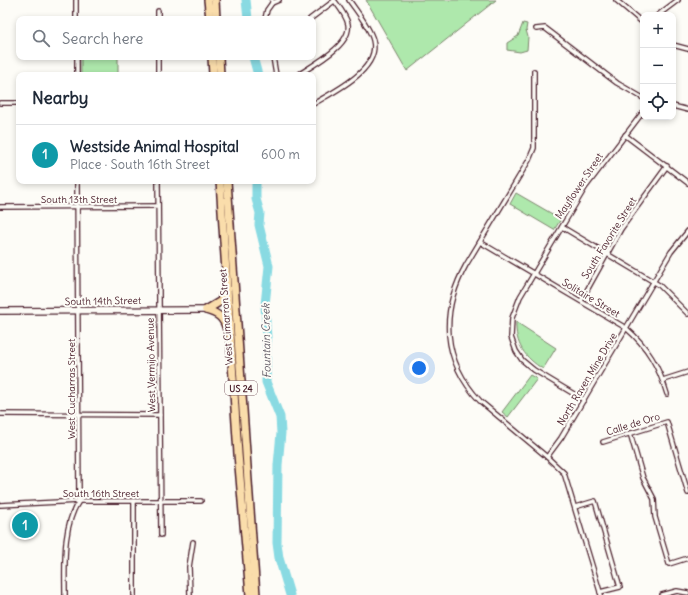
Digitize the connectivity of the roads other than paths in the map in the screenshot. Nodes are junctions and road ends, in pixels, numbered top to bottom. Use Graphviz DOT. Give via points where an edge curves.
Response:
graph roads {
  1 [pos="76,0"];
  2 [pos="208,0"];
  3 [pos="215,0"];
  4 [pos="278,0"];
  5 [pos="334,0"];
  6 [pos="350,0"];
  7 [pos="616,0"];
  8 [pos="678,0"];
  9 [pos="272,2"];
  10 [pos="158,11"];
  11 [pos="662,12"];
  12 [pos="76,16"];
  13 [pos="158,16"];
  14 [pos="210,16"];
  15 [pos="216,16"];
  16 [pos="266,16"];
  17 [pos="314,16"];
  18 [pos="640,20"];
  19 [pos="536,29"];
  20 [pos="676,46"];
  21 [pos="688,49"];
  22 [pos="77,60"];
  23 [pos="158,60"];
  24 [pos="212,60"];
  25 [pos="219,60"];
  26 [pos="274,60"];
  27 [pos="534,71"];
  28 [pos="77,72"];
  29 [pos="158,72"];
  30 [pos="213,72"];
  31 [pos="220,72"];
  32 [pos="276,72"];
  33 [pos="302,72"];
  34 [pos="640,96"];
  35 [pos="316,102"];
  36 [pos="0,103"];
  37 [pos="16,103"];
  38 [pos="676,107"];
  39 [pos="688,110"];
  40 [pos="640,116"];
  41 [pos="625,135"];
  42 [pos="667,166"];
  43 [pos="688,183"];
  44 [pos="77,184"];
  45 [pos="158,184"];
  46 [pos="220,184"];
  47 [pos="227,184"];
  48 [pos="158,206"];
  49 [pos="0,208"];
  50 [pos="77,208"];
  51 [pos="562,226"];
  52 [pos="688,231"];
  53 [pos="480,242"];
  54 [pos="607,254"];
  55 [pos="226,262"];
  56 [pos="534,274"];
  57 [pos="654,282"];
  58 [pos="581,301"];
  59 [pos="159,309"];
  60 [pos="79,310"];
  61 [pos="206,310"];
  62 [pos="0,311"];
  63 [pos="688,314"];
  64 [pos="626,328"];
  65 [pos="232,360"];
  66 [pos="688,372"];
  67 [pos="663,380"];
  68 [pos="667,394"];
  69 [pos="584,400"];
  70 [pos="0,414"];
  71 [pos="79,415"];
  72 [pos="160,415"];
  73 [pos="630,433"];
  74 [pos="603,442"];
  75 [pos="547,457"];
  76 [pos="688,493"];
  77 [pos="79,501"];
  78 [pos="134,501"];
  79 [pos="161,501"];
  80 [pos="201,501"];
  81 [pos="0,505"];
  82 [pos="575,507"];
  83 [pos="161,536"];
  84 [pos="193,542"];
  85 [pos="688,558"];
  86 [pos="688,592"];
  87 [pos="674,593"];
  88 [pos="600,594"];
  89 [pos="65,595"];
  90 [pos="134,595"];
  91 [pos="190,595"];
  92 [pos="250,595"];
  93 [pos="256,595"];
  94 [pos="662,595"];
  1 -- 12 [label="street"];
  2 -- 14 [label="highway"];
  3 -- 15 [label="highway"];
  4 -- 9 [label="street"];
  5 -- 17 [label="street"];
  5 -- 33 [label="street" via="346,16 348,29 340,46"];
  6 -- 35 [label="street" via="373,41 371,60 360,74"];
  7 -- 18 [label="street"];
  8 -- 11 [label="street"];
  9 -- 16 [label="street"];
  10 -- 13 [label="street"];
  19 -- 34 [label="street" via="545,28 617,83"];
  20 -- 21 [label="street"];
  22 -- 28 [label="street"];
  23 -- 29 [label="street"];
  24 -- 30 [label="highway"];
  25 -- 31 [label="highway"];
  26 -- 32 [label="street"];
  27 -- 53 [label="street" via="534,148"];
  36 -- 37 [label="street"];
  38 -- 39 [label="street"];
  40 -- 41 [label="street, Mayflower Street"];
  41 -- 42 [label="street"];
  41 -- 51 [label="street, Mayflower Street" via="585,188"];
  42 -- 43 [label="street"];
  42 -- 54 [label="street, South Favorite Street" via="634,210"];
  44 -- 50 [label="street, West Cucharras Street"];
  45 -- 48 [label="street, West Vermijo Avenue"];
  46 -- 55 [label="highway, West Cimarron Street / US 24"];
  47 -- 93 [label="highway, West Cimarron Street / US 24"];
  48 -- 50 [label="street, South 13th Street"];
  48 -- 59 [label="street, West Vermijo Avenue"];
  49 -- 50 [label="street, South 13th Street"];
  50 -- 60 [label="street, West Cucharras Street"];
  51 -- 54 [label="street"];
  51 -- 56 [label="street, Mayflower Street"];
  52 -- 57 [label="street, North Raven Mine Drive" via="675,246"];
  53 -- 56 [label="street, Solitaire Street"];
  53 -- 75 [label="street" via="458,280 451,300 447,323 450,346 458,371 472,392"];
  54 -- 57 [label="street"];
  54 -- 58 [label="street, South Favorite Street"];
  55 -- 61 [label="highway" via="223,297 216,305"];
  55 -- 65 [label="highway, West Cimarron Street / US 24"];
  56 -- 58 [label="street, Solitaire Street"];
  56 -- 69 [label="street, Mayflower Street" via="517,303 512,318 511,337 516,351 530,367"];
  57 -- 63 [label="street" via="671,295"];
  57 -- 64 [label="street, North Raven Mine Drive"];
  58 -- 64 [label="street, Solitaire Street"];
  59 -- 60 [label="street, South 14th Street"];
  59 -- 61 [label="street, South 14th Street"];
  59 -- 72 [label="street, West Vermijo Avenue"];
  60 -- 62 [label="street, South 14th Street"];
  60 -- 71 [label="street, West Cucharras Street"];
  61 -- 65 [label="highway" via="220,315 225,321"];
  64 -- 67 [label="street, Solitaire Street" via="641,341 651,355"];
  64 -- 69 [label="street, North Raven Mine Drive"];
  65 -- 92 [label="highway, West Cimarron Street / US 24"];
  66 -- 67 [label="street"];
  67 -- 68 [label="street, Solitaire Street"];
  69 -- 75 [label="street, North Raven Mine Drive" via="562,438"];
  70 -- 71 [label="street"];
  71 -- 72 [label="street"];
  71 -- 77 [label="street, West Cucharras Street"];
  72 -- 79 [label="street, West Vermijo Avenue"];
  73 -- 74 [label="street, Calle de Oro"];
  73 -- 76 [label="street, Calle de Oro" via="667,422"];
  73 -- 85 [label="street" via="644,478 654,499 655,517 668,564"];
  75 -- 82 [label="street" via="564,473"];
  77 -- 78 [label="street, South 16th Street"];
  77 -- 81 [label="street, South 16th Street"];
  77 -- 89 [label="street, West Cucharras Street" via="74,507 65,546"];
  78 -- 79 [label="street, South 16th Street"];
  78 -- 90 [label="street"];
  79 -- 80 [label="street, South 16th Street"];
  79 -- 83 [label="street, West Vermijo Avenue"];
  82 -- 88 [label="street"];
  82 -- 88 [label="street" via="595,501 620,587"];
  84 -- 91 [label="street" via="189,567"];
  86 -- 87 [label="street"];
  87 -- 94 [label="street"];
}
